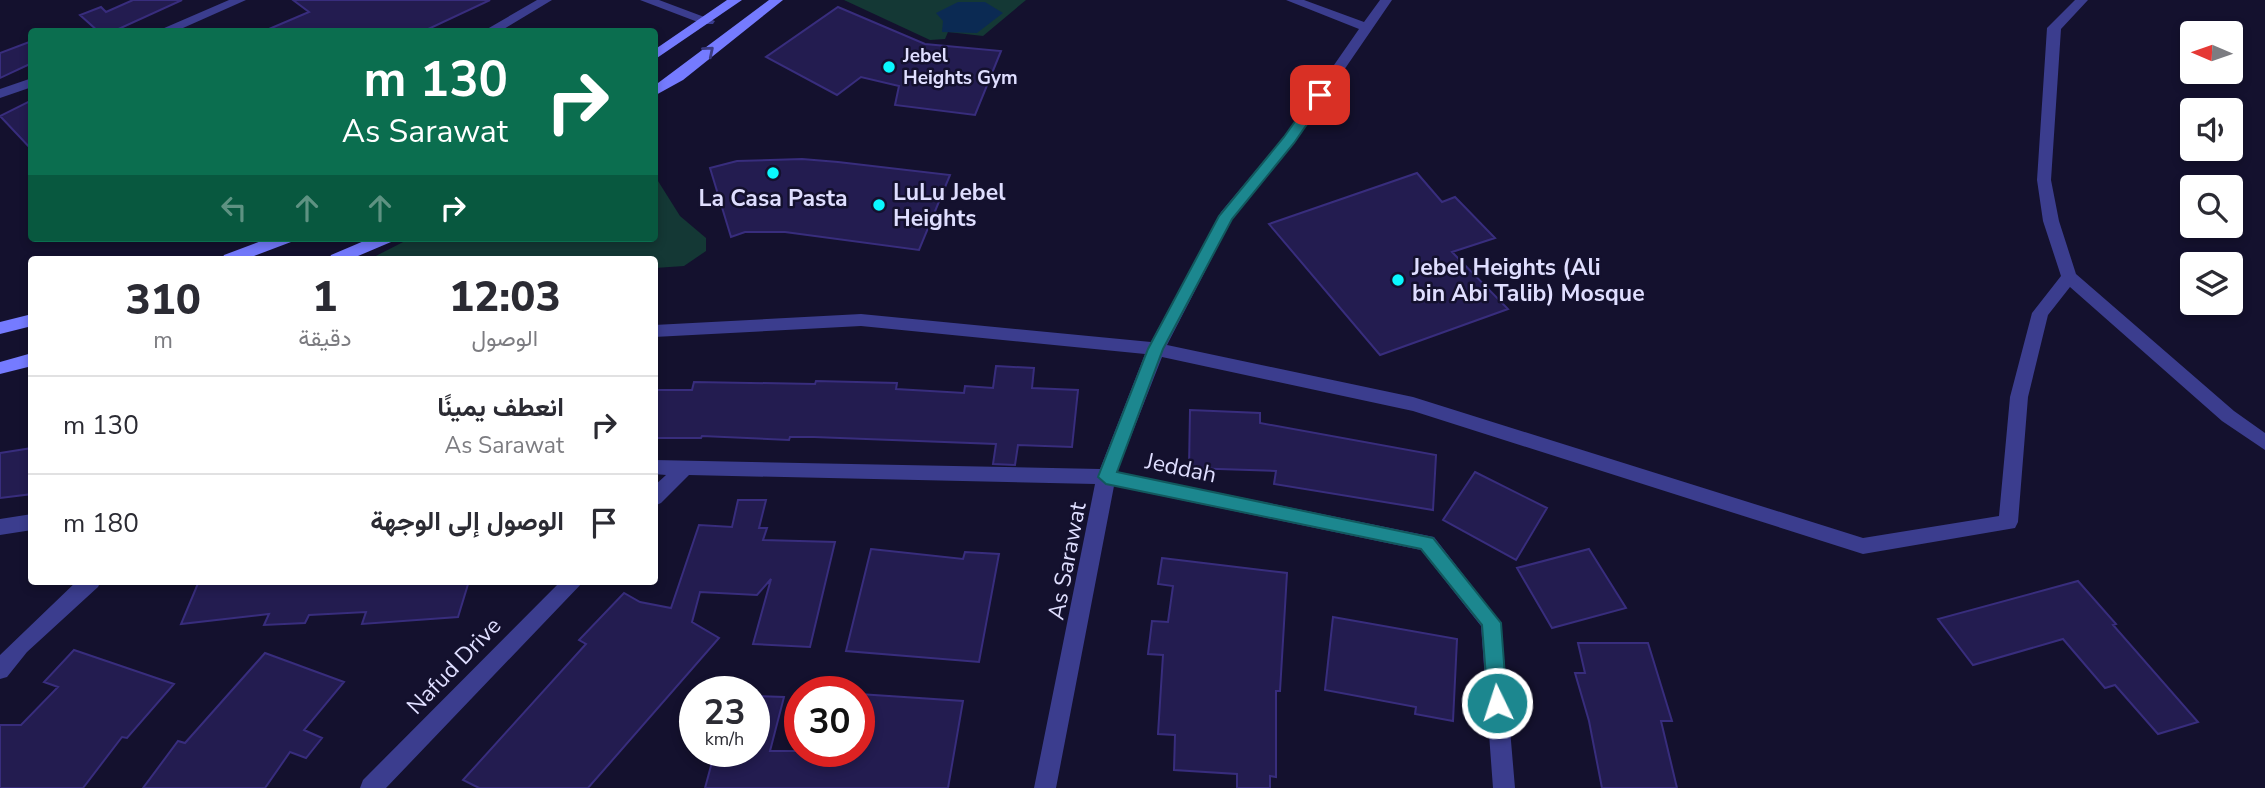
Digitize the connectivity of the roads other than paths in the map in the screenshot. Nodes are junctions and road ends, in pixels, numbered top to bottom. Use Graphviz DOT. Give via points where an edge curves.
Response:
graph roads {
  1 [pos="240,0"];
  2 [pos="546,0"];
  3 [pos="646,0"];
  4 [pos="736,0"];
  5 [pos="777,0"];
  6 [pos="1292,0"];
  7 [pos="1386,0"];
  8 [pos="2082,0"];
  9 [pos="708,21"];
  10 [pos="1367,27"];
  11 [pos="171,28"];
  12 [pos="495,28"];
  13 [pos="658,53"];
  14 [pos="28,84"];
  15 [pos="658,90"];
  16 [pos="0,94"];
  17 [pos="275,242"];
  18 [pos="375,242"];
  19 [pos="238,256"];
  20 [pos="344,256"];
  21 [pos="2069,277"];
  22 [pos="28,321"];
  23 [pos="0,328"];
  24 [pos="658,331"];
  25 [pos="1156,349"];
  26 [pos="28,360"];
  27 [pos="0,368"];
  28 [pos="2265,443"];
  29 [pos="658,467"];
  30 [pos="684,468"];
  31 [pos="1106,477"];
  32 [pos="658,494"];
  33 [pos="28,523"];
  34 [pos="0,527"];
  35 [pos="87,585"];
  36 [pos="570,585"];
  37 [pos="0,670"];
  38 [pos="371,788"];
  39 [pos="1045,788"];
  40 [pos="1504,788"];
  1 -- 11 [label="street"];
  2 -- 12 [label="street"];
  3 -- 9 [label="street"];
  4 -- 9 [label="main road"];
  15 -- 5 [label="main road, one-way"];
  6 -- 10 [label="street"];
  7 -- 10 [label="street, As Sarawat"];
  8 -- 21 [label="street" via="2054,28 2044,180 2050,221"];
  9 -- 13 [label="main road"];
  10 -- 25 [label="street, As Sarawat" via="1289,140 1226,216"];
  14 -- 16 [label="street"];
  17 -- 19 [label="main road"];
  18 -- 20 [label="main road"];
  21 -- 25 [label="street" via="2040,313 2022,385 2008,522 1863,546 1413,404"];
  21 -- 28 [label="street"];
  22 -- 23 [label="main road"];
  24 -- 25 [label="street" via="861,320"];
  25 -- 31 [label="street, As Sarawat"];
  26 -- 27 [label="main road"];
  29 -- 30 [label="street, Jeddah"];
  30 -- 31 [label="street, Jeddah"];
  30 -- 32 [label="street"];
  31 -- 39 [label="street, As Sarawat"];
  31 -- 40 [label="street, Jeddah" via="1427,543 1491,623"];
  33 -- 34 [label="street"];
  35 -- 37 [label="street"];
  36 -- 38 [label="street, Nafud Drive"];
}
